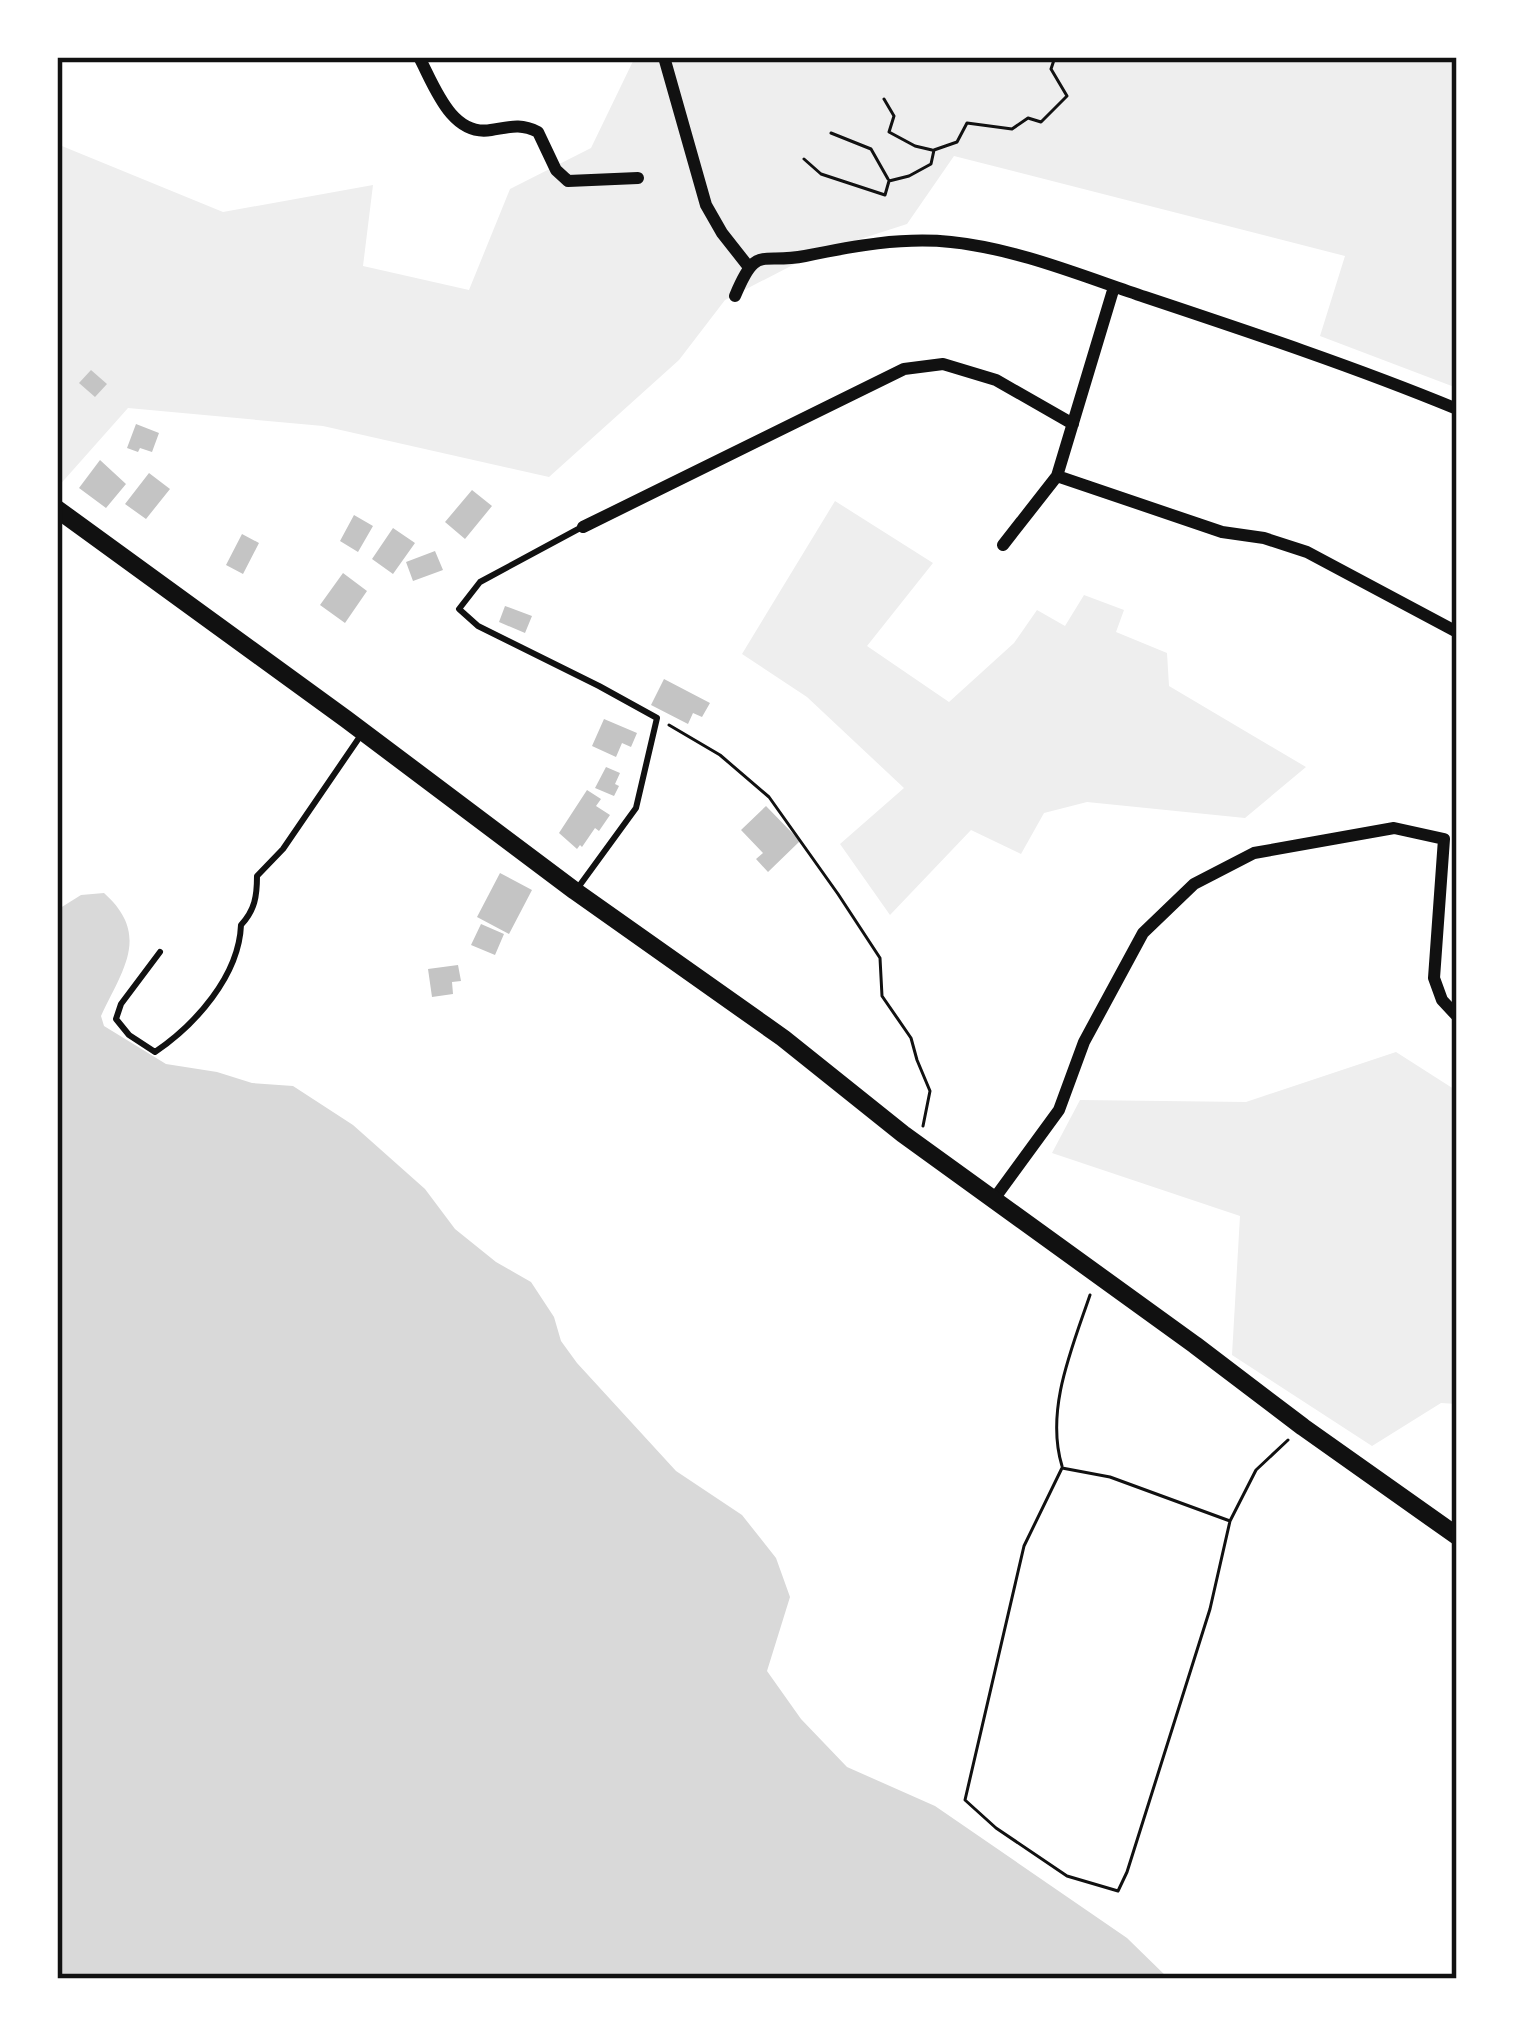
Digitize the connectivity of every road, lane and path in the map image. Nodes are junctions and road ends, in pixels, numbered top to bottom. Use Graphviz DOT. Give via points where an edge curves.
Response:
graph roads {
  1 [pos="419,57"];
  2 [pos="664,57"];
  3 [pos="1055,57"];
  4 [pos="884,99"];
  5 [pos="831,133"];
  6 [pos="934,150"];
  7 [pos="804,159"];
  8 [pos="638,178"];
  9 [pos="889,181"];
  10 [pos="748,266"];
  11 [pos="1114,287"];
  12 [pos="735,296"];
  13 [pos="1457,409"];
  14 [pos="1073,424"];
  15 [pos="1058,476"];
  16 [pos="57,508"];
  17 [pos="583,526"];
  18 [pos="1003,545"];
  19 [pos="1457,632"];
  20 [pos="657,718"];
  21 [pos="363,732"];
  22 [pos="575,891"];
  23 [pos="160,952"];
  24 [pos="1457,1016"];
  25 [pos="919,1146"];
  26 [pos="994,1198"];
  27 [pos="1096,1273"];
  28 [pos="1303,1427"];
  29 [pos="1062,1468"];
  30 [pos="1230,1521"];
  31 [pos="1457,1536"];
  1 -- 8 [label="street" via="444,105 474,131 515,124 538,132 568,181"];
  2 -- 10 [label="street" via="706,205"];
  3 -- 6 [label="path" via="1051,69 1066,96 1042,122 1028,118 1012,129 967,123 956,142"];
  4 -- 6 [label="path" via="894,116 889,132"];
  5 -- 9 [label="path" via="871,149"];
  6 -- 9 [label="path" via="932,164"];
  7 -- 9 [label="path" via="821,174 885,195"];
  10 -- 11 [label="street" via="850,246 950,242"];
  10 -- 12 [label="street"];
  11 -- 13 [label="street"];
  11 -- 14 [label="street"];
  14 -- 15 [label="street"];
  14 -- 17 [label="street" via="995,380 943,364 904,369"];
  15 -- 18 [label="street"];
  15 -- 19 [label="street" via="1222,532 1307,551"];
  16 -- 21 [label="main road"];
  17 -- 20 [label="lane" via="480,582 459,609"];
  20 -- 22 [label="lane" via="636,808"];
  20 -- 25 [label="path" via="720,755 769,797 880,958 882,996 911,1038 930,1090"];
  21 -- 22 [label="main road"];
  21 -- 23 [label="lane" via="257,876 252,913 220,988 155,1052 116,1018"];
  22 -- 25 [label="main road"];
  24 -- 26 [label="street" via="1434,978 1444,838 1394,828 1254,853 1195,884 1143,934 1084,1042 1059,1110"];
  25 -- 26 [label="main road"];
  26 -- 27 [label="main road"];
  27 -- 28 [label="main road"];
  27 -- 29 [label="path" via="1063,1376 1056,1430"];
  28 -- 30 [label="path" via="1256,1470"];
  28 -- 31 [label="main road"];
  29 -- 30 [label="path"];
  29 -- 30 [label="path" via="1024,1546 965,1800 1067,1876 1118,1891 1127,1872"];
}
